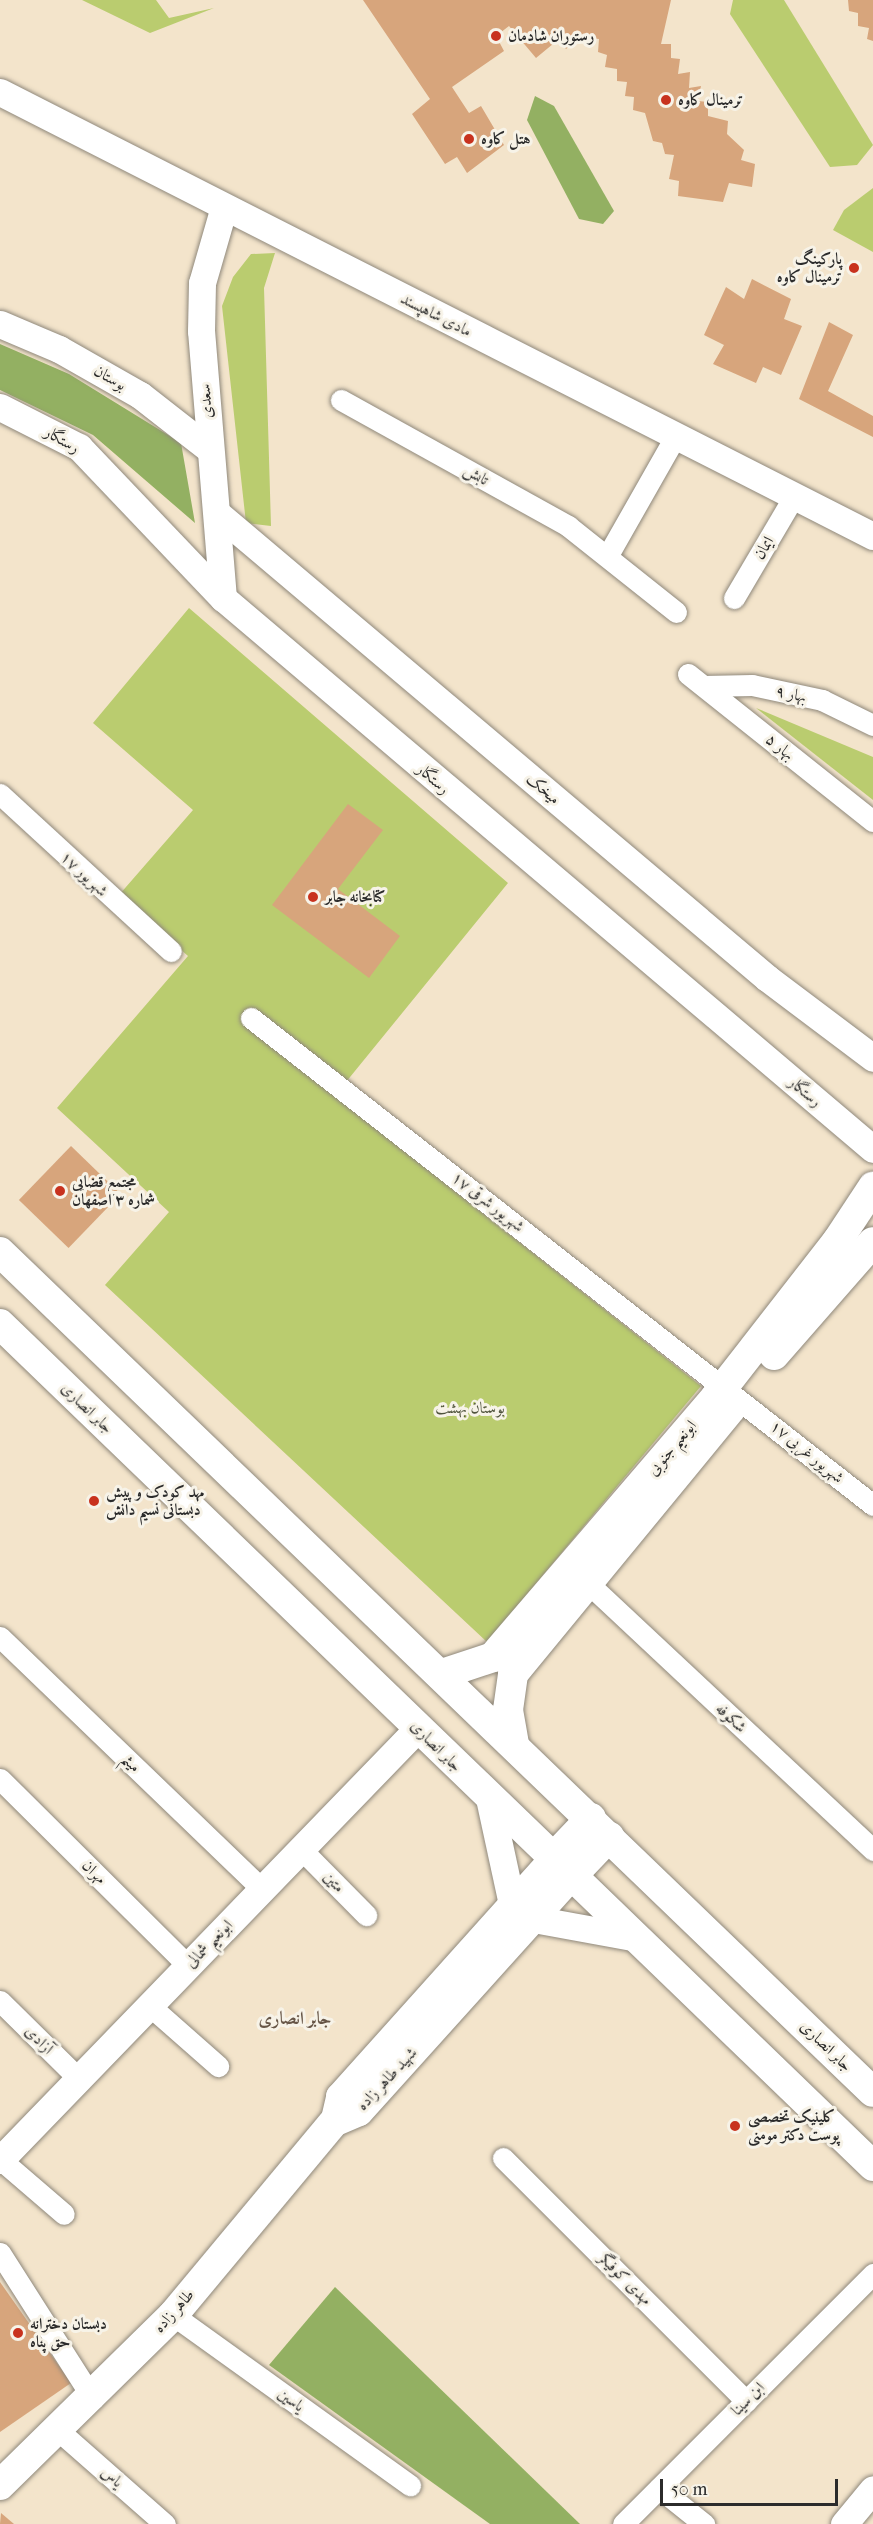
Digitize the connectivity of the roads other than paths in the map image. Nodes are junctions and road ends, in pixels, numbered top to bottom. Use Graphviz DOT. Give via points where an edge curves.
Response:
graph roads {
  1 [pos="0,92"];
  2 [pos="224,207"];
  3 [pos="0,324"];
  4 [pos="340,400"];
  5 [pos="0,407"];
  6 [pos="675,437"];
  7 [pos="209,448"];
  8 [pos="793,498"];
  9 [pos="218,514"];
  10 [pos="873,536"];
  11 [pos="608,555"];
  12 [pos="223,598"];
  13 [pos="734,598"];
  14 [pos="676,612"];
  15 [pos="696,680"];
  16 [pos="873,725"];
  17 [pos="0,794"];
  18 [pos="873,821"];
  19 [pos="171,951"];
  20 [pos="251,1018"];
  21 [pos="873,1058"];
  22 [pos="873,1149"];
  23 [pos="873,1187"];
  24 [pos="873,1242"];
  25 [pos="0,1252"];
  26 [pos="0,1324"];
  27 [pos="732,1392"];
  28 [pos="873,1505"];
  29 [pos="590,1585"];
  30 [pos="0,1637"];
  31 [pos="442,1674"];
  32 [pos="418,1728"];
  33 [pos="514,1744"];
  34 [pos="0,1779"];
  35 [pos="489,1798"];
  36 [pos="600,1827"];
  37 [pos="301,1849"];
  38 [pos="873,1850"];
  39 [pos="560,1869"];
  40 [pos="262,1889"];
  41 [pos="522,1912"];
  42 [pos="366,1915"];
  43 [pos="632,1937"];
  44 [pos="188,1966"];
  45 [pos="0,2001"];
  46 [pos="150,2006"];
  47 [pos="218,2066"];
  48 [pos="79,2079"];
  49 [pos="873,2092"];
  50 [pos="333,2123"];
  51 [pos="504,2158"];
  52 [pos="0,2160"];
  53 [pos="873,2166"];
  54 [pos="64,2214"];
  55 [pos="0,2253"];
  56 [pos="873,2274"];
  57 [pos="173,2315"];
  58 [pos="93,2399"];
  59 [pos="746,2401"];
  60 [pos="59,2431"];
  61 [pos="0,2485"];
  62 [pos="410,2485"];
  63 [pos="659,2488"];
  64 [pos="873,2489"];
  65 [pos="873,2506"];
  66 [pos="165,2524"];
  67 [pos="623,2524"];
  68 [pos="704,2524"];
  69 [pos="844,2524"];
  70 [pos="858,2524"];
  1 -- 2 [label="street, مادی شاهپسند"];
  2 -- 6 [label="street, مادی شاهپسند"];
  2 -- 7 [label="street, سعدی" via="202,283"];
  3 -- 7 [label="street, بوستان" via="59,349 140,395"];
  4 -- 11 [label="street, تابش" via="568,526"];
  5 -- 12 [label="street, رستگار" via="79,447"];
  6 -- 8 [label="street, مادی شاهپسند"];
  6 -- 11 [label="street"];
  7 -- 9 [label="street, سعدی"];
  8 -- 10 [label="street, مادی شاهپسند"];
  8 -- 13 [label="street, ایمان"];
  9 -- 12 [label="street, سعدی"];
  9 -- 21 [label="street, میخک" via="767,978"];
  11 -- 14 [label="street, تابش"];
  12 -- 22 [label="street, رستگار"];
  15 -- 16 [label="street, بهار ۹" via="752,685 822,700"];
  15 -- 18 [label="street, بهار ۵"];
  17 -- 19 [label="street, ۱۷ شهریور"];
  20 -- 27 [label="street, ۱۷ شهریور شرقی"];
  23 -- 27 [label="main road, ابونعیم جنوبی"];
  24 -- 27 [label="main road, ابونعیم جنوبی"];
  25 -- 31 [label="main road, جابر انصاری"];
  26 -- 32 [label="main road, جابر انصاری"];
  27 -- 28 [label="street, ۱۷ شهریور غربی"];
  27 -- 29 [label="main road, ابونعیم جنوبی"];
  27 -- 31 [label="main road, ابونعیم جنوبی" via="493,1657"];
  29 -- 33 [label="main road, ابونعیم جنوبی" via="513,1674 508,1710"];
  29 -- 38 [label="street, شکوفه"];
  30 -- 40 [label="street, میثم"];
  31 -- 33 [label="main road, جابر انصاری"];
  32 -- 35 [label="main road, جابر انصاری"];
  32 -- 37 [label="street, ابونعیم شمالی"];
  33 -- 36 [label="main road, جابر انصاری"];
  34 -- 44 [label="street, مهران"];
  35 -- 39 [label="main road, جابر انصاری"];
  35 -- 41 [label="street"];
  36 -- 39 [label="main road"];
  36 -- 49 [label="main road, جابر انصاری"];
  37 -- 40 [label="street, ابونعیم شمالی"];
  37 -- 42 [label="street, متین"];
  39 -- 41 [label="street, شهید طاهر زاده"];
  39 -- 43 [label="main road, جابر انصاری"];
  40 -- 44 [label="street, ابونعیم شمالی"];
  41 -- 43 [label="street"];
  41 -- 50 [label="street, شهید طاهر زاده" via="339,2096"];
  43 -- 53 [label="main road, جابر انصاری"];
  44 -- 46 [label="street, ابونعیم شمالی"];
  45 -- 48 [label="street, آزادی"];
  46 -- 47 [label="street"];
  46 -- 48 [label="street, ابونعیم شمالی"];
  48 -- 52 [label="street, ابونعیم شمالی"];
  50 -- 57 [label="main road, طاهر زاده"];
  51 -- 59 [label="street, مهدی کوفیگر"];
  52 -- 54 [label="street"];
  55 -- 58 [label="street"];
  56 -- 59 [label="street, ابن سینا"];
  57 -- 58 [label="main road, طاهر زاده"];
  57 -- 62 [label="street, یاسین"];
  58 -- 60 [label="main road, طاهر زاده"];
  59 -- 63 [label="street, ابن سینا"];
  60 -- 61 [label="main road, طاهر زاده"];
  60 -- 66 [label="street, یاس"];
  63 -- 67 [label="street, ابن سینا"];
  63 -- 68 [label="street"];
  64 -- 69 [label="street"];
  65 -- 70 [label="street"];
}
